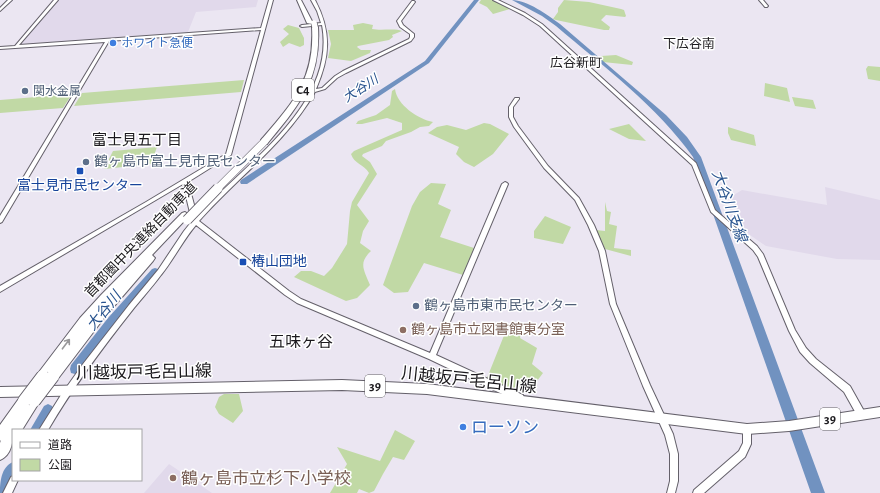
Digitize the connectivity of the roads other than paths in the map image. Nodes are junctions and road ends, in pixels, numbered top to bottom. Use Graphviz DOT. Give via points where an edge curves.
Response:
graph roads {
  1 [pos="10,0"];
  2 [pos="56,0"];
  3 [pos="271,0"];
  4 [pos="299,0"];
  5 [pos="304,0"];
  6 [pos="314,0"];
  7 [pos="495,0"];
  8 [pos="761,0"];
  9 [pos="413,2"];
  10 [pos="766,6"];
  11 [pos="0,10"];
  12 [pos="322,24"];
  13 [pos="312,25"];
  14 [pos="302,26"];
  15 [pos="263,29"];
  16 [pos="108,40"];
  17 [pos="16,46"];
  18 [pos="0,48"];
  19 [pos="313,91"];
  20 [pos="516,99"];
  21 [pos="185,181"];
  22 [pos="505,184"];
  23 [pos="189,219"];
  24 [pos="0,221"];
  25 [pos="0,289"];
  26 [pos="432,357"];
  27 [pos="68,390"];
  28 [pos="0,392"];
  29 [pos="29,401"];
  30 [pos="529,402"];
  31 [pos="880,412"];
  32 [pos="861,414"];
  33 [pos="662,419"];
  34 [pos="15,429"];
  35 [pos="45,429"];
  36 [pos="747,429"];
  37 [pos="0,435"];
  38 [pos="12,435"];
  39 [pos="0,454"];
  40 [pos="13,481"];
  41 [pos="7,493"];
  42 [pos="671,493"];
  43 [pos="698,493"];
  1 -- 11 [label="street"];
  2 -- 17 [label="street"];
  3 -- 15 [label="street"];
  4 -- 13 [label="highway, 首都圏中央連絡自動車道 / C4"];
  5 -- 13 [label="highway, 首都圏中央連絡自動車道 / C4"];
  6 -- 12 [label="street"];
  7 -- 32 [label="street" via="541,25 691,161 713,211 755,248 760,256 792,331 803,350 847,389"];
  8 -- 10 [label="street"];
  9 -- 19 [label="street" via="399,21 401,26 413,35 411,39 340,75 322,90"];
  12 -- 14 [label="street"];
  12 -- 19 [label="street" via="326,49 324,63"];
  13 -- 23 [label="highway, 首都圏中央連絡自動車道 / C4, bridge" via="316,38 316,54 307,82 293,107"];
  15 -- 16 [label="street"];
  15 -- 21 [label="street" via="228,155"];
  16 -- 17 [label="street"];
  16 -- 24 [label="street"];
  17 -- 18 [label="street"];
  19 -- 23 [label="street" via="281,136"];
  20 -- 33 [label="street" via="511,107 511,118 546,167 576,199 591,225 602,251 613,304"];
  21 -- 23 [label="street"];
  21 -- 25 [label="street"];
  22 -- 26 [label="street"];
  23 -- 26 [label="street" via="299,301"];
  23 -- 27 [label="street" via="185,233 165,267"];
  23 -- 29 [label="highway, 首都圏中央連絡自動車道 / C4, bridge" via="123,288"];
  26 -- 30 [label="street"];
  27 -- 28 [label="main road, 川越坂戸毛呂山線 / 39"];
  27 -- 30 [label="main road, 川越坂戸毛呂山線 / 39" via="342,385 427,389"];
  27 -- 35 [label="street"];
  29 -- 34 [label="highway, 首都圏中央連絡自動車道 / C4"];
  29 -- 37 [label="highway, 首都圏中央連絡自動車道 / C4"];
  30 -- 33 [label="main road, 川越坂戸毛呂山線 / 39"];
  31 -- 32 [label="main road, 39"];
  32 -- 36 [label="main road, 川越坂戸毛呂山線 / 39" via="794,425"];
  33 -- 36 [label="main road, 川越坂戸毛呂山線 / 39"];
  33 -- 42 [label="street" via="674,454 674,481"];
  36 -- 43 [label="street" via="747,444 742,454"];
  38 -- 39 [label="highway"];
  40 -- 41 [label="street"];
}
